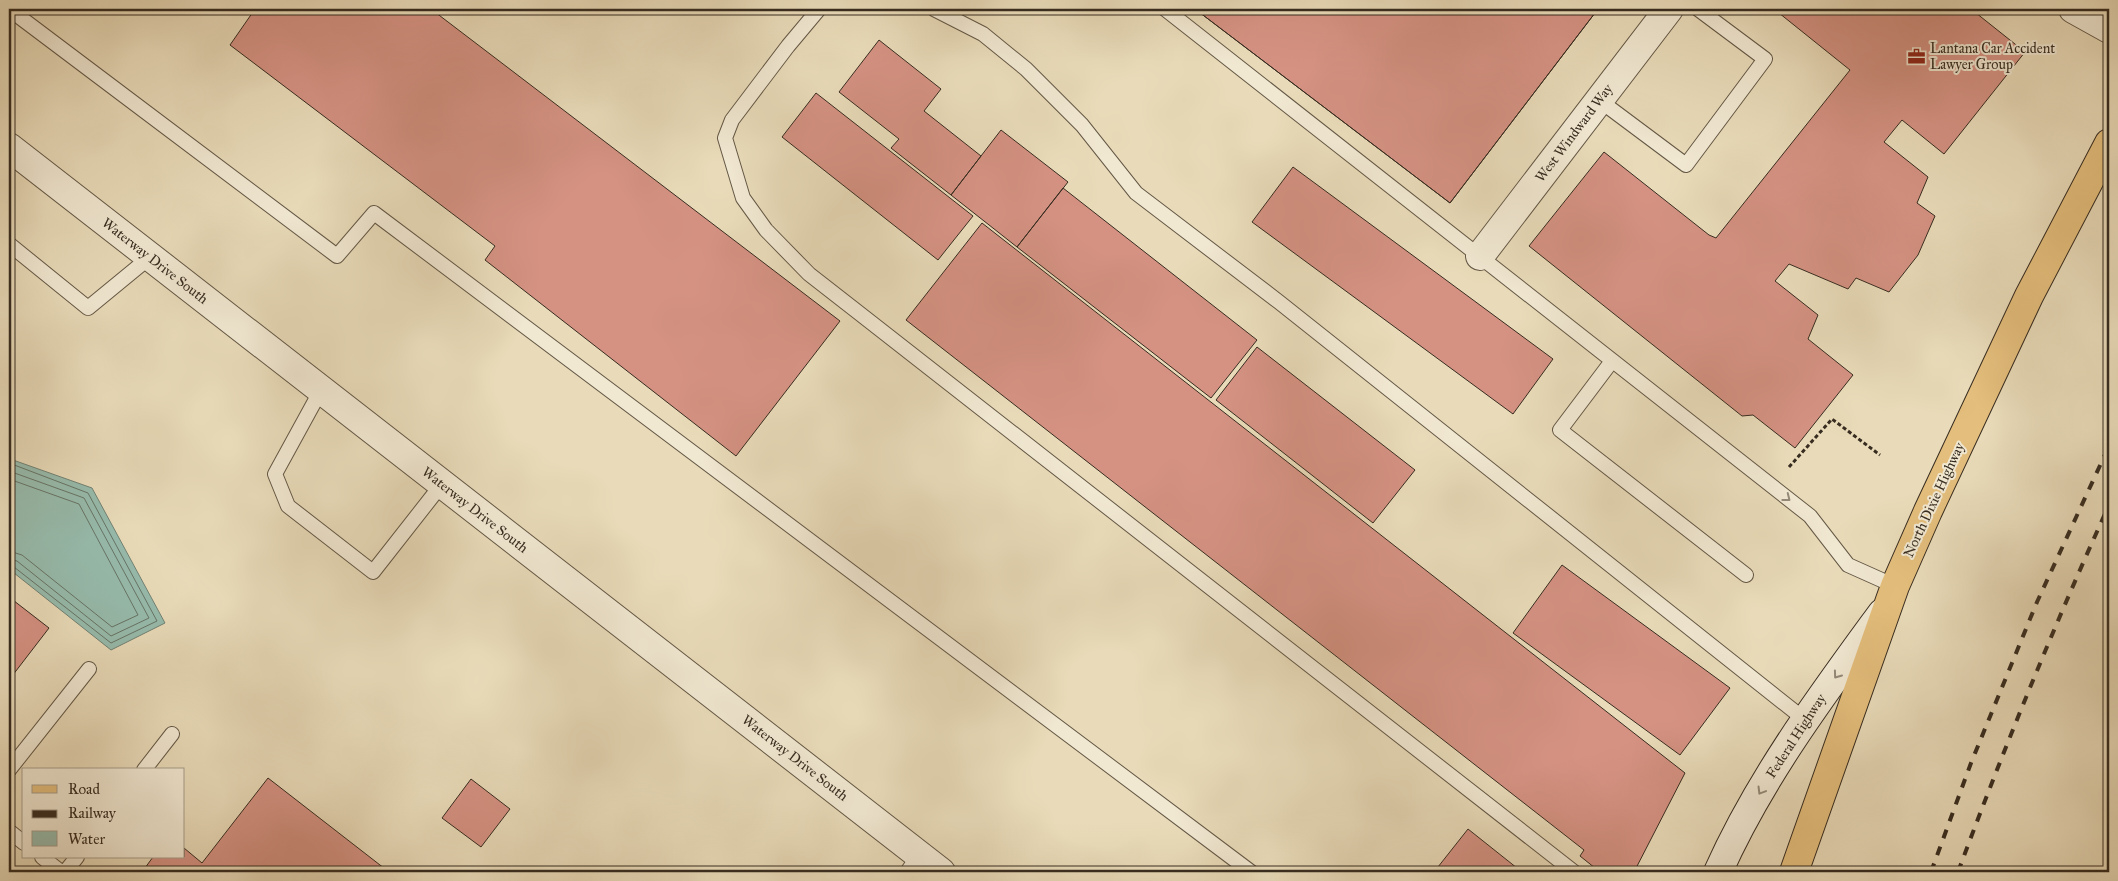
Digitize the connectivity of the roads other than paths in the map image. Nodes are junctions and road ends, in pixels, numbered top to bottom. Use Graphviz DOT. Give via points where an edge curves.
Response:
graph roads {
  1 [pos="9,9"];
  2 [pos="819,9"];
  3 [pos="934,9"];
  4 [pos="1165,9"];
  5 [pos="1669,9"];
  6 [pos="1698,9"];
  7 [pos="2073,9"];
  8 [pos="2109,29"];
  9 [pos="1600,100"];
  10 [pos="2109,143"];
  11 [pos="9,147"];
  12 [pos="9,244"];
  13 [pos="1480,256"];
  14 [pos="150,257"];
  15 [pos="1612,361"];
  16 [pos="321,390"];
  17 [pos="442,484"];
  18 [pos="1746,575"];
  19 [pos="1891,596"];
  20 [pos="89,669"];
  21 [pos="1804,719"];
  22 [pos="172,734"];
  23 [pos="146,768"];
  24 [pos="9,770"];
  25 [pos="9,832"];
  26 [pos="22,842"];
  27 [pos="43,858"];
  28 [pos="76,858"];
  29 [pos="913,864"];
  30 [pos="1792,869"];
  31 [pos="61,872"];
  32 [pos="65,872"];
  33 [pos="941,872"];
  34 [pos="1251,872"];
  35 [pos="1574,872"];
  36 [pos="1718,872"];
  1 -- 34 [label="lane" via="337,256 374,213"];
  2 -- 35 [label="lane" via="732,120 724,138 743,198 766,230 809,274"];
  3 -- 21 [label="lane" via="983,34 1026,69 1082,126 1136,193 1279,302"];
  4 -- 13 [label="lane"];
  5 -- 9 [label="street, West Windward Way"];
  6 -- 9 [label="lane" via="1765,58 1686,165"];
  7 -- 8 [label="street"];
  9 -- 13 [label="street, West Windward Way"];
  10 -- 19 [label="main road, North Dixie Highway" via="2029,296"];
  11 -- 14 [label="street, Waterway Drive South"];
  12 -- 14 [label="lane" via="88,308"];
  13 -- 15 [label="lane"];
  14 -- 16 [label="street, Waterway Drive South"];
  15 -- 18 [label="lane" via="1560,430"];
  15 -- 19 [label="lane, one-way" via="1810,516 1848,565"];
  16 -- 17 [label="street, Waterway Drive South"];
  16 -- 17 [label="lane" via="275,474 288,506 373,572"];
  17 -- 29 [label="street, Waterway Drive South"];
  19 -- 21 [label="street, Federal Highway, one-way"];
  19 -- 30 [label="main road, North Dixie Highway"];
  20 -- 24 [label="lane"];
  21 -- 36 [label="street, Federal Highway, one-way" via="1732,840"];
  22 -- 23 [label="lane"];
  25 -- 26 [label="lane"];
  27 -- 31 [label="lane"];
  28 -- 32 [label="lane"];
  29 -- 33 [label="street, Waterway Drive South"];
}
